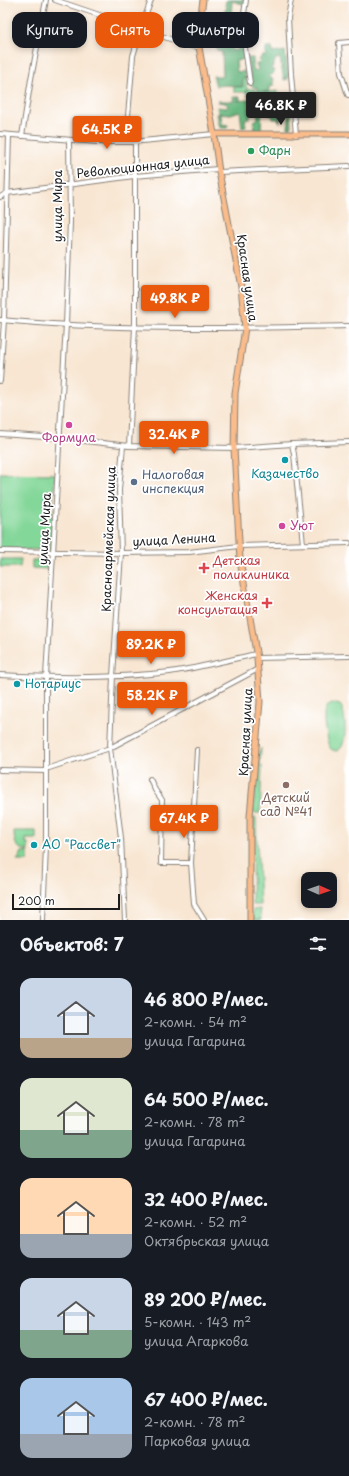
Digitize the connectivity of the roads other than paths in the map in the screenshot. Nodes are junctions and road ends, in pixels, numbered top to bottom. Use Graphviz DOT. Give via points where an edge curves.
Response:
graph roads {
  1 [pos="46,0"];
  2 [pos="55,0"];
  3 [pos="151,0"];
  4 [pos="203,0"];
  5 [pos="246,0"];
  6 [pos="291,0"];
  7 [pos="147,12"];
  8 [pos="201,12"];
  9 [pos="95,13"];
  10 [pos="349,42"];
  11 [pos="135,48"];
  12 [pos="199,48"];
  13 [pos="250,83"];
  14 [pos="349,95"];
  15 [pos="0,134"];
  16 [pos="214,134"];
  17 [pos="349,134"];
  18 [pos="9,135"];
  19 [pos="296,135"];
  20 [pos="22,136"];
  21 [pos="69,140"];
  22 [pos="133,142"];
  23 [pos="349,166"];
  24 [pos="218,170"];
  25 [pos="134,176"];
  26 [pos="68,185"];
  27 [pos="7,193"];
  28 [pos="0,197"];
  29 [pos="2,320"];
  30 [pos="66,324"];
  31 [pos="349,326"];
  32 [pos="135,327"];
  33 [pos="245,328"];
  34 [pos="0,381"];
  35 [pos="0,434"];
  36 [pos="60,438"];
  37 [pos="349,442"];
  38 [pos="292,444"];
  39 [pos="123,446"];
  40 [pos="129,446"];
  41 [pos="234,448"];
  42 [pos="349,543"];
  43 [pos="303,544"];
  44 [pos="239,546"];
  45 [pos="0,551"];
  46 [pos="54,552"];
  47 [pos="121,553"];
  48 [pos="257,656"];
  49 [pos="349,656"];
  50 [pos="258,669"];
  51 [pos="0,675"];
  52 [pos="113,676"];
  53 [pos="46,677"];
  54 [pos="110,748"];
  55 [pos="197,750"];
  56 [pos="0,770"];
  57 [pos="46,770"];
  58 [pos="150,779"];
  59 [pos="191,863"];
  60 [pos="43,920"];
  61 [pos="125,920"];
  62 [pos="204,920"];
  63 [pos="250,920"];
  1 -- 20 [label="street"];
  2 -- 9 [label="street"];
  3 -- 7 [label="street"];
  4 -- 8 [label="main road, Красная улица"];
  5 -- 13 [label="street" via="242,27"];
  6 -- 19 [label="street" via="288,18"];
  10 -- 14 [label="street" via="339,43 341,73"];
  11 -- 22 [label="street" via="128,116"];
  12 -- 16 [label="main road, Красная улица"];
  15 -- 18 [label="street"];
  16 -- 19 [label="main road"];
  16 -- 22 [label="street"];
  16 -- 24 [label="main road, Красная улица"];
  17 -- 19 [label="main road"];
  18 -- 20 [label="street"];
  18 -- 27 [label="street"];
  20 -- 21 [label="street"];
  21 -- 22 [label="street"];
  21 -- 26 [label="street, улица Мира"];
  22 -- 25 [label="street"];
  23 -- 24 [label="street, Революционная улица"];
  24 -- 25 [label="street, Революционная улица"];
  24 -- 33 [label="main road, Красная улица" via="241,287"];
  25 -- 26 [label="street, Революционная улица"];
  25 -- 32 [label="street"];
  26 -- 27 [label="street, Революционная улица"];
  26 -- 30 [label="street, улица Мира" via="70,222"];
  27 -- 28 [label="street, Революционная улица"];
  27 -- 29 [label="street"];
  29 -- 30 [label="street"];
  29 -- 34 [label="street"];
  30 -- 32 [label="street"];
  30 -- 36 [label="street, улица Мира"];
  31 -- 33 [label="street"];
  32 -- 33 [label="street"];
  32 -- 40 [label="street"];
  33 -- 41 [label="main road, Красная улица" via="235,393"];
  35 -- 36 [label="street"];
  36 -- 39 [label="street"];
  36 -- 46 [label="street, улица Мира"];
  37 -- 38 [label="street"];
  38 -- 41 [label="street"];
  38 -- 43 [label="street"];
  39 -- 40 [label="street"];
  39 -- 47 [label="street, Красноармейская улица" via="119,490"];
  40 -- 41 [label="street"];
  41 -- 44 [label="main road, Красная улица"];
  42 -- 43 [label="street, улица Ленина"];
  43 -- 44 [label="street, улица Ленина"];
  44 -- 47 [label="street, улица Ленина" via="189,552"];
  44 -- 48 [label="main road, Красная улица"];
  45 -- 46 [label="street, улица Ленина"];
  46 -- 47 [label="street, улица Ленина"];
  46 -- 53 [label="street, улица Мира"];
  47 -- 52 [label="street, Красноармейская улица"];
  48 -- 49 [label="street"];
  48 -- 50 [label="main road, Красная улица"];
  48 -- 52 [label="street" via="170,672"];
  50 -- 54 [label="street"];
  50 -- 63 [label="main road, Красная улица" via="260,702 250,816"];
  51 -- 53 [label="street"];
  52 -- 53 [label="street"];
  52 -- 54 [label="street, Красноармейская улица"];
  53 -- 57 [label="street, улица Мира"];
  54 -- 57 [label="street"];
  54 -- 61 [label="street, Красноармейская улица" via="121,838"];
  55 -- 59 [label="street"];
  56 -- 57 [label="street"];
  57 -- 60 [label="street, улица Мира"];
  58 -- 59 [label="street" via="162,800 161,863"];
  59 -- 62 [label="street" via="194,904"];
}
